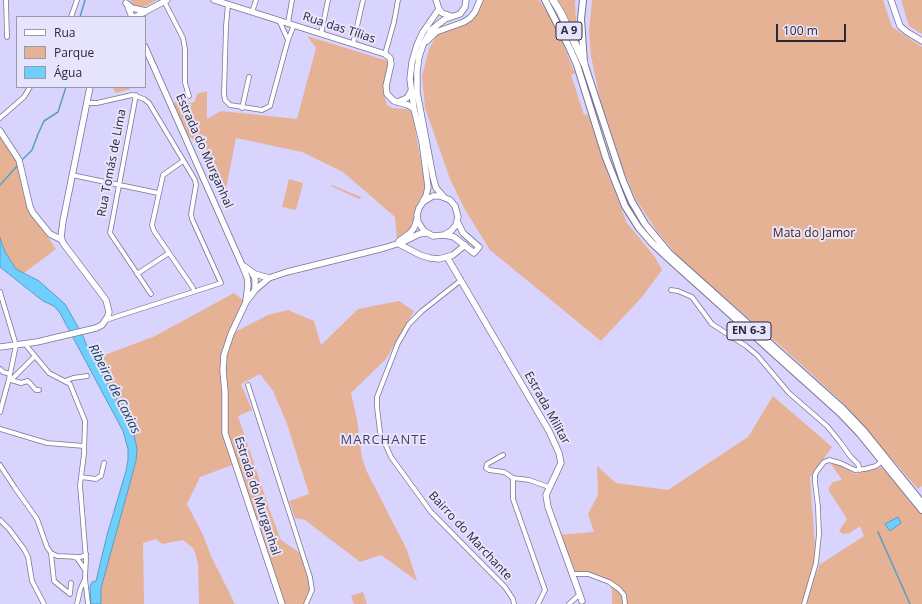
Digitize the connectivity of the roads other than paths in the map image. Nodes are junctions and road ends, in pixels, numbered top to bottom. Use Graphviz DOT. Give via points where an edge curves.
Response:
graph roads {
  1 [pos="6,0"];
  2 [pos="77,0"];
  3 [pos="217,0"];
  4 [pos="256,0"];
  5 [pos="292,0"];
  6 [pos="328,0"];
  7 [pos="364,0"];
  8 [pos="398,0"];
  9 [pos="436,0"];
  10 [pos="480,0"];
  11 [pos="546,0"];
  12 [pos="553,0"];
  13 [pos="583,0"];
  14 [pos="891,0"];
  15 [pos="126,1"];
  16 [pos="166,1"];
  17 [pos="467,1"];
  18 [pos="228,4"];
  19 [pos="439,9"];
  20 [pos="146,11"];
  21 [pos="252,12"];
  22 [pos="71,16"];
  23 [pos="132,16"];
  24 [pos="137,16"];
  25 [pos="142,16"];
  26 [pos="451,16"];
  27 [pos="279,20"];
  28 [pos="291,24"];
  29 [pos="320,34"];
  30 [pos="7,37"];
  31 [pos="288,40"];
  32 [pos="922,41"];
  33 [pos="353,44"];
  34 [pos="423,46"];
  35 [pos="570,47"];
  36 [pos="146,48"];
  37 [pos="385,54"];
  38 [pos="584,63"];
  39 [pos="249,77"];
  40 [pos="29,88"];
  41 [pos="90,88"];
  42 [pos="411,90"];
  43 [pos="136,95"];
  44 [pos="189,96"];
  45 [pos="398,102"];
  46 [pos="86,103"];
  47 [pos="242,108"];
  48 [pos="414,109"];
  49 [pos="0,118"];
  50 [pos="0,132"];
  51 [pos="183,161"];
  52 [pos="72,175"];
  53 [pos="118,185"];
  54 [pos="158,193"];
  55 [pos="444,197"];
  56 [pos="423,202"];
  57 [pos="417,218"];
  58 [pos="457,221"];
  59 [pos="426,233"];
  60 [pos="444,235"];
  61 [pos="411,238"];
  62 [pos="62,240"];
  63 [pos="396,245"];
  64 [pos="465,245"];
  65 [pos="413,251"];
  66 [pos="169,253"];
  67 [pos="447,258"];
  68 [pos="137,274"];
  69 [pos="249,275"];
  70 [pos="269,278"];
  71 [pos="460,281"];
  72 [pos="193,288"];
  73 [pos="255,290"];
  74 [pos="671,290"];
  75 [pos="0,292"];
  76 [pos="151,294"];
  77 [pos="246,302"];
  78 [pos="106,320"];
  79 [pos="25,344"];
  80 [pos="16,345"];
  81 [pos="0,347"];
  82 [pos="35,356"];
  83 [pos="1,370"];
  84 [pos="10,374"];
  85 [pos="87,376"];
  86 [pos="10,380"];
  87 [pos="65,381"];
  88 [pos="248,384"];
  89 [pos="39,390"];
  90 [pos="0,412"];
  91 [pos="0,429"];
  92 [pos="84,446"];
  93 [pos="503,455"];
  94 [pos="882,461"];
  95 [pos="104,463"];
  96 [pos="0,465"];
  97 [pos="860,470"];
  98 [pos="81,477"];
  99 [pos="513,478"];
  100 [pos="548,487"];
  101 [pos="922,503"];
  102 [pos="922,510"];
  103 [pos="0,520"];
  104 [pos="51,553"];
  105 [pos="86,554"];
  106 [pos="74,557"];
  107 [pos="86,572"];
  108 [pos="573,574"];
  109 [pos="85,578"];
  110 [pos="71,583"];
  111 [pos="80,590"];
  112 [pos="87,591"];
  113 [pos="580,594"];
  114 [pos="582,601"];
  115 [pos="44,604"];
  116 [pos="77,604"];
  117 [pos="88,604"];
  118 [pos="282,604"];
  119 [pos="306,604"];
  120 [pos="514,604"];
  121 [pos="538,604"];
  122 [pos="569,604"];
  123 [pos="625,604"];
  124 [pos="804,604"];
  1 -- 30 [label="street"];
  2 -- 22 [label="street"];
  3 -- 18 [label="street, Rua das Tílias"];
  4 -- 21 [label="street"];
  5 -- 28 [label="street"];
  6 -- 29 [label="street"];
  7 -- 33 [label="street"];
  8 -- 37 [label="street"];
  9 -- 19 [label="street"];
  10 -- 34 [label="street" via="470,18 436,32"];
  11 -- 35 [label="main road, A 9"];
  12 -- 38 [label="highway, A 9"];
  13 -- 38 [label="main road" via="581,19"];
  14 -- 32 [label="street" via="900,26"];
  15 -- 20 [label="street" via="132,8"];
  15 -- 23 [label="street"];
  16 -- 20 [label="street"];
  16 -- 44 [label="street" via="183,38 185,83"];
  17 -- 26 [label="street" via="460,14"];
  18 -- 21 [label="street, Rua das Tílias"];
  18 -- 47 [label="street" via="224,98 230,105"];
  19 -- 26 [label="street"];
  19 -- 42 [label="street" via="417,45 411,70"];
  20 -- 24 [label="street"];
  20 -- 25 [label="street"];
  21 -- 27 [label="street, Rua das Tílias"];
  26 -- 34 [label="street" via="436,25"];
  27 -- 28 [label="street, Rua das Tílias"];
  27 -- 31 [label="street"];
  28 -- 29 [label="street, Rua das Tílias"];
  28 -- 31 [label="street"];
  29 -- 33 [label="street, Rua das Tílias"];
  31 -- 47 [label="street" via="270,106 262,110"];
  33 -- 37 [label="street, Rua das Tílias"];
  34 -- 55 [label="street" via="418,64 417,92 434,183"];
  35 -- 94 [label="main road, EN 6-3" via="606,158 625,206 639,228 667,257 840,413"];
  36 -- 69 [label="street, Estrada do Murganhal"];
  37 -- 45 [label="street, Rua das Tílias" via="390,58 391,64 386,86 387,94"];
  38 -- 101 [label="main road, EN 6-3" via="623,181 645,224 670,253 843,409"];
  39 -- 47 [label="street"];
  40 -- 49 [label="street" via="24,97"];
  41 -- 46 [label="street"];
  42 -- 45 [label="street" via="407,98"];
  42 -- 48 [label="street"];
  43 -- 46 [label="street"];
  43 -- 51 [label="street" via="149,104"];
  43 -- 53 [label="street, Rua Tomás de Lima"];
  45 -- 48 [label="street"];
  46 -- 52 [label="street"];
  48 -- 56 [label="street" via="422,142 428,187"];
  50 -- 62 [label="street" via="19,160 33,213 50,234"];
  51 -- 54 [label="street" via="164,174"];
  51 -- 78 [label="street" via="196,182 192,219 221,283"];
  52 -- 53 [label="street"];
  52 -- 62 [label="street"];
  53 -- 54 [label="street"];
  53 -- 68 [label="street, Rua Tomás de Lima" via="110,233"];
  54 -- 66 [label="street" via="152,224"];
  55 -- 56 [label="street" via="433,196"];
  55 -- 58 [label="street" via="455,206"];
  56 -- 57 [label="street"];
  57 -- 59 [label="street"];
  57 -- 63 [label="street" via="414,228"];
  58 -- 60 [label="street" via="451,231"];
  58 -- 64 [label="street" via="463,233 480,247 474,253"];
  59 -- 60 [label="street"];
  59 -- 61 [label="street"];
  60 -- 64 [label="street" via="454,237"];
  61 -- 63 [label="street"];
  61 -- 65 [label="street" via="409,244"];
  62 -- 78 [label="street" via="106,300 109,312"];
  63 -- 65 [label="street"];
  63 -- 70 [label="street"];
  64 -- 67 [label="street"];
  65 -- 67 [label="street" via="430,258"];
  66 -- 68 [label="street"];
  66 -- 72 [label="street"];
  67 -- 71 [label="street, Estrada Militar"];
  68 -- 76 [label="street, Rua Tomás de Lima"];
  69 -- 70 [label="street"];
  69 -- 73 [label="street, Estrada do Murganhal" via="255,278"];
  69 -- 77 [label="street, Estrada do Murganhal"];
  70 -- 73 [label="street, Estrada do Murganhal"];
  71 -- 100 [label="street, Estrada Militar" via="559,453 561,463"];
  71 -- 120 [label="street, Bairro do Marchante" via="422,311 409,324 398,343 377,397 380,432 391,457 430,512 505,587"];
  73 -- 77 [label="street, Estrada do Murganhal"];
  74 -- 97 [label="street" via="692,297 712,324 757,355 789,393 828,426"];
  75 -- 80 [label="street"];
  77 -- 118 [label="street, Estrada do Murganhal" via="224,355 225,433"];
  78 -- 79 [label="street" via="96,328"];
  79 -- 80 [label="street"];
  79 -- 82 [label="street"];
  80 -- 81 [label="street"];
  80 -- 84 [label="street"];
  82 -- 86 [label="street"];
  82 -- 87 [label="street" via="49,373"];
  83 -- 84 [label="street"];
  84 -- 86 [label="street"];
  85 -- 87 [label="street"];
  86 -- 89 [label="street" via="21,383 28,381"];
  86 -- 90 [label="street"];
  87 -- 92 [label="street" via="70,384 85,421"];
  88 -- 119 [label="street" via="310,577 312,590"];
  91 -- 92 [label="street" via="47,443"];
  92 -- 98 [label="street"];
  93 -- 99 [label="street" via="487,464 486,468 504,472"];
  94 -- 97 [label="street" via="876,466"];
  94 -- 102 [label="main road, EN 6-3"];
  95 -- 98 [label="street" via="101,476 96,479"];
  96 -- 104 [label="street" via="37,519"];
  97 -- 124 [label="street" via="829,460 824,462 815,476 819,534 816,563"];
  98 -- 105 [label="street"];
  99 -- 100 [label="street" via="529,480"];
  99 -- 121 [label="street" via="513,499 545,590"];
  100 -- 108 [label="street, Estrada Militar" via="548,507"];
  103 -- 115 [label="street" via="24,549 32,582"];
  104 -- 106 [label="street"];
  104 -- 110 [label="street" via="54,581 70,594"];
  105 -- 106 [label="street"];
  105 -- 107 [label="street"];
  106 -- 107 [label="street"];
  107 -- 109 [label="street"];
  108 -- 113 [label="street, Estrada Militar"];
  108 -- 123 [label="street" via="588,574 609,582 624,596"];
  109 -- 111 [label="street"];
  109 -- 112 [label="street"];
  111 -- 112 [label="street" via="84,588"];
  111 -- 116 [label="street"];
  112 -- 117 [label="street"];
  113 -- 114 [label="street, Estrada Militar"];
  113 -- 122 [label="street"];
}
